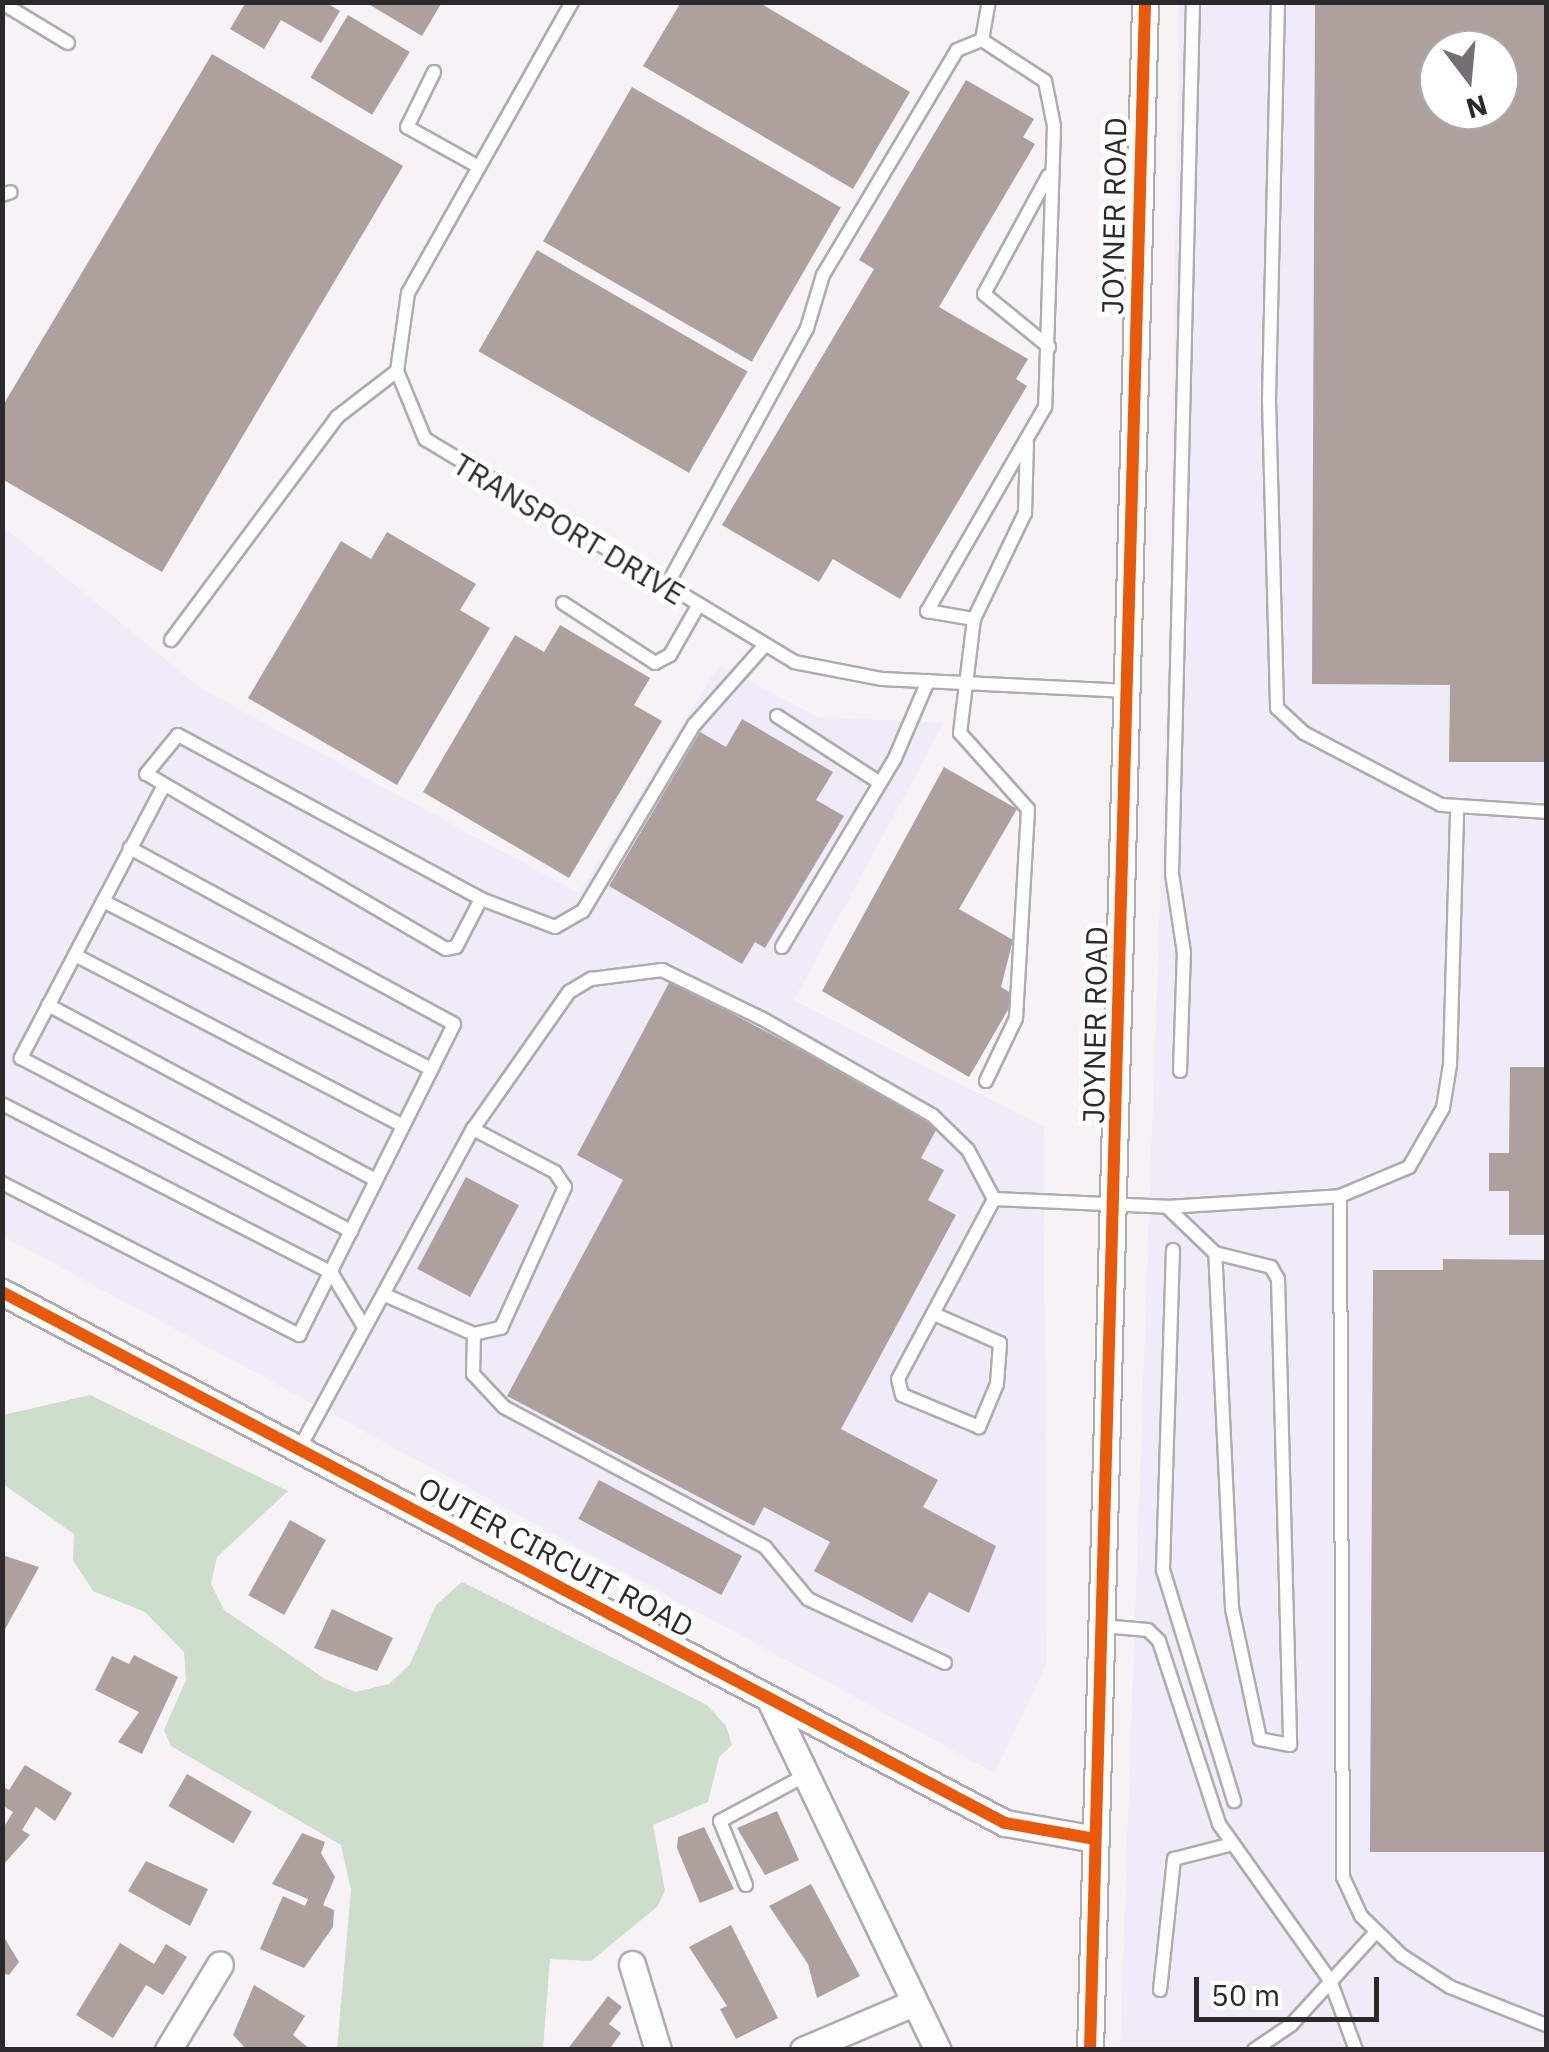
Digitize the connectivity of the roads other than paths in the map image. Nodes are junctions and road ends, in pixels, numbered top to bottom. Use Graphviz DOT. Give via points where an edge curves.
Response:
graph roads {
  1 [pos="572,2"];
  2 [pos="989,2"];
  3 [pos="1144,2"];
  4 [pos="1192,2"];
  5 [pos="1278,2"];
  6 [pos="2,3"];
  7 [pos="982,40"];
  8 [pos="68,42"];
  9 [pos="434,72"];
  10 [pos="479,166"];
  11 [pos="1052,169"];
  12 [pos="1049,347"];
  13 [pos="397,370"];
  14 [pos="1026,440"];
  15 [pos="666,588"];
  16 [pos="562,603"];
  17 [pos="698,606"];
  18 [pos="974,619"];
  19 [pos="170,640"];
  20 [pos="765,645"];
  21 [pos="928,681"];
  22 [pos="964,683"];
  23 [pos="1128,691"];
  24 [pos="777,716"];
  25 [pos="880,783"];
  26 [pos="162,788"];
  27 [pos="1457,809"];
  28 [pos="1546,812"];
  29 [pos="130,848"];
  30 [pos="481,899"];
  31 [pos="102,901"];
  32 [pos="782,947"];
  33 [pos="74,955"];
  34 [pos="48,1005"];
  35 [pos="432,1070"];
  36 [pos="1180,1071"];
  37 [pos="986,1081"];
  38 [pos="2,1104"];
  39 [pos="403,1126"];
  40 [pos="473,1129"];
  41 [pos="376,1180"];
  42 [pos="2,1183"];
  43 [pos="1340,1196"];
  44 [pos="994,1198"];
  45 [pos="1116,1204"];
  46 [pos="1167,1207"];
  47 [pos="352,1232"];
  48 [pos="1173,1250"];
  49 [pos="1215,1254"];
  50 [pos="331,1272"];
  51 [pos="2,1292"];
  52 [pos="385,1295"];
  53 [pos="934,1314"];
  54 [pos="364,1327"];
  55 [pos="474,1334"];
  56 [pos="299,1449"];
  57 [pos="1102,1626"];
  58 [pos="945,1663"];
  59 [pos="768,1698"];
  60 [pos="806,1775"];
  61 [pos="1234,1801"];
  62 [pos="1096,1839"];
  63 [pos="1233,1844"];
  64 [pos="746,1885"];
  65 [pos="1376,1932"];
  66 [pos="220,1964"];
  67 [pos="632,1964"];
  68 [pos="1330,1980"];
  69 [pos="1160,1990"];
  70 [pos="914,2003"];
  71 [pos="1546,2025"];
  72 [pos="168,2050"];
  73 [pos="658,2050"];
  74 [pos="802,2050"];
  75 [pos="938,2050"];
  76 [pos="1090,2050"];
  77 [pos="1254,2050"];
  78 [pos="1356,2050"];
  1 -- 10 [label="lane, TRANSPORT DRIVE"];
  2 -- 7 [label="lane"];
  3 -- 23 [label="street, JOYNER ROAD"];
  4 -- 36 [label="lane" via="1172,874 1184,953"];
  5 -- 27 [label="lane" via="1270,676 1290,723"];
  6 -- 8 [label="lane"];
  7 -- 11 [label="lane" via="1016,55 1052,92"];
  7 -- 15 [label="lane" via="957,50 823,275 807,328"];
  9 -- 10 [label="lane" via="407,127"];
  10 -- 13 [label="lane, TRANSPORT DRIVE" via="408,294"];
  11 -- 12 [label="lane"];
  11 -- 12 [label="lane" via="984,294"];
  12 -- 14 [label="lane" via="1046,407"];
  13 -- 15 [label="lane, TRANSPORT DRIVE" via="410,416 451,462"];
  13 -- 19 [label="lane" via="336,417"];
  14 -- 18 [label="lane" via="1022,526"];
  14 -- 18 [label="lane" via="927,611"];
  15 -- 17 [label="lane, TRANSPORT DRIVE"];
  16 -- 17 [label="lane" via="655,663 670,655"];
  17 -- 20 [label="lane, TRANSPORT DRIVE"];
  18 -- 22 [label="lane"];
  20 -- 21 [label="lane, TRANSPORT DRIVE" via="794,662"];
  20 -- 30 [label="lane" via="694,725 575,920 534,926"];
  21 -- 22 [label="lane, TRANSPORT DRIVE"];
  21 -- 25 [label="lane"];
  22 -- 23 [label="lane, TRANSPORT DRIVE"];
  22 -- 37 [label="lane" via="966,750 1017,787 1028,810 1016,1018"];
  23 -- 45 [label="street, JOYNER ROAD"];
  24 -- 25 [label="lane"];
  25 -- 32 [label="lane"];
  26 -- 29 [label="lane"];
  26 -- 30 [label="lane" via="446,949 456,947"];
  26 -- 30 [label="lane" via="146,774 173,734"];
  27 -- 28 [label="lane"];
  27 -- 43 [label="lane" via="1443,1108 1409,1167"];
  29 -- 31 [label="lane"];
  29 -- 35 [label="lane" via="452,1017"];
  31 -- 33 [label="lane"];
  31 -- 35 [label="lane"];
  33 -- 34 [label="lane"];
  33 -- 39 [label="lane"];
  34 -- 41 [label="lane"];
  34 -- 47 [label="lane" via="23,1061"];
  35 -- 39 [label="lane"];
  38 -- 50 [label="lane"];
  39 -- 41 [label="lane"];
  40 -- 44 [label="lane" via="569,992 622,972 662,970 932,1116 957,1135"];
  40 -- 52 [label="lane"];
  40 -- 55 [label="lane" via="555,1172 565,1187 501,1328"];
  41 -- 47 [label="lane"];
  42 -- 50 [label="lane" via="294,1334"];
  43 -- 46 [label="lane"];
  43 -- 65 [label="lane" via="1338,1859"];
  44 -- 45 [label="lane"];
  44 -- 53 [label="lane"];
  45 -- 46 [label="lane"];
  45 -- 57 [label="street, JOYNER ROAD"];
  46 -- 49 [label="lane"];
  47 -- 50 [label="lane"];
  48 -- 61 [label="lane" via="1163,1570"];
  49 -- 49 [label="lane" via="1271,1268 1278,1279 1290,1745 1260,1738 1232,1608"];
  50 -- 54 [label="lane"];
  51 -- 56 [label="street, OUTER CIRCUIT ROAD"];
  52 -- 54 [label="lane"];
  52 -- 55 [label="lane"];
  53 -- 53 [label="lane" via="1000,1343 997,1384 979,1427 898,1388"];
  54 -- 56 [label="lane"];
  55 -- 58 [label="lane" via="473,1374 504,1407 765,1547 808,1600"];
  56 -- 59 [label="street, OUTER CIRCUIT ROAD"];
  57 -- 62 [label="street, JOYNER ROAD"];
  57 -- 63 [label="lane" via="1148,1630 1159,1641 1210,1803"];
  59 -- 60 [label="street"];
  59 -- 62 [label="street, OUTER CIRCUIT ROAD" via="1004,1823"];
  60 -- 64 [label="lane" via="720,1821"];
  60 -- 70 [label="street"];
  62 -- 76 [label="street, JOYNER ROAD"];
  63 -- 68 [label="lane"];
  63 -- 69 [label="lane" via="1174,1859"];
  65 -- 68 [label="lane"];
  65 -- 71 [label="lane" via="1450,1987"];
  66 -- 72 [label="street"];
  67 -- 73 [label="street"];
  68 -- 77 [label="lane" via="1291,2025"];
  68 -- 78 [label="lane"];
  70 -- 74 [label="street"];
  70 -- 75 [label="street"];
}
